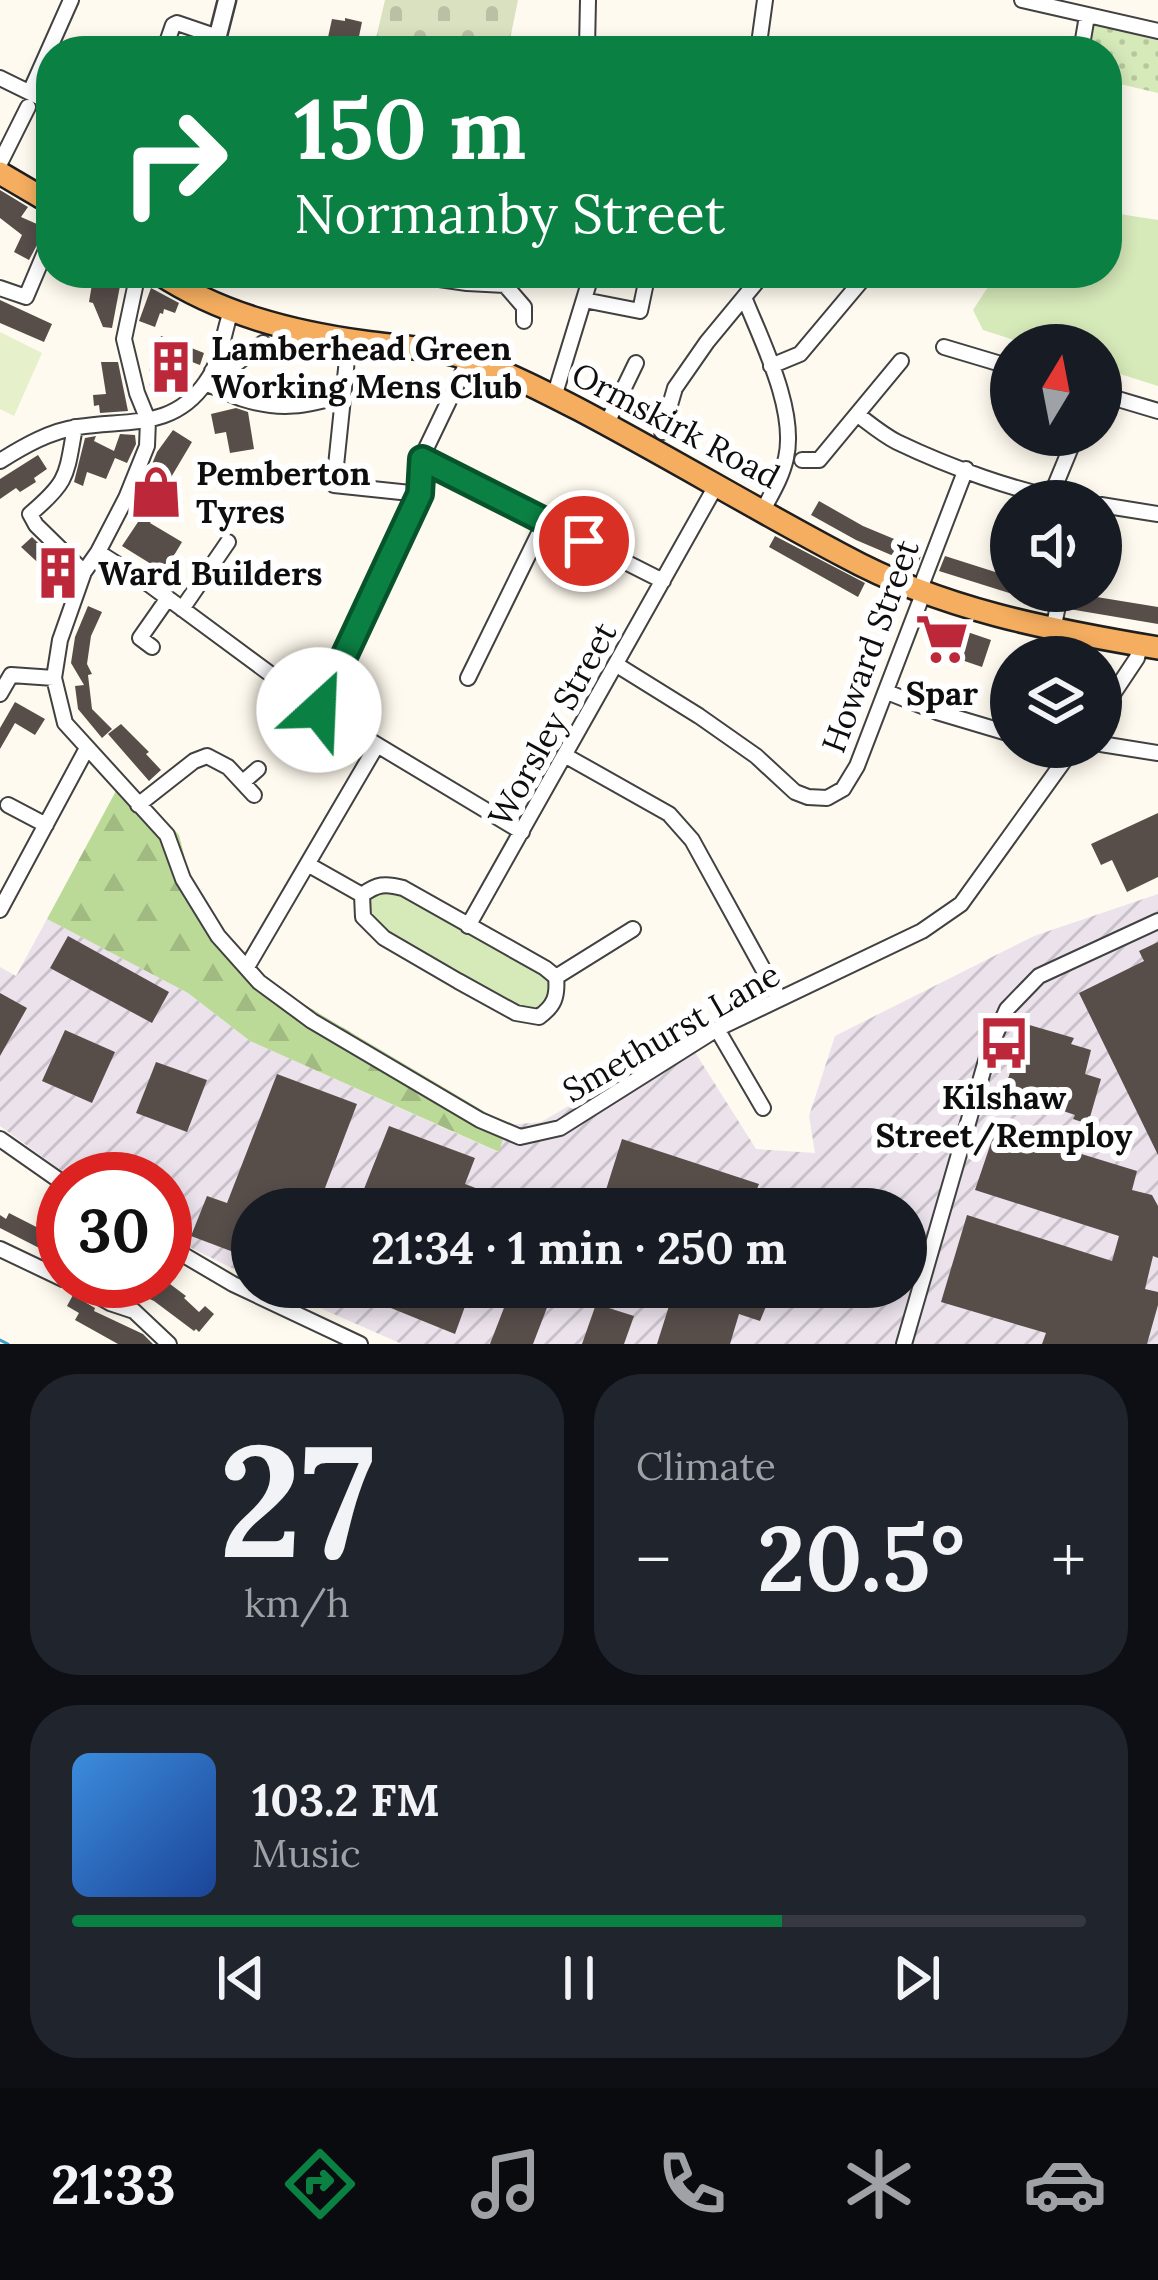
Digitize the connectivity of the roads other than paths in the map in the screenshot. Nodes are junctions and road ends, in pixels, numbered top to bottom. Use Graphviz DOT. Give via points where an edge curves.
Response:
graph roads {
  1 [pos="71,0"];
  2 [pos="227,0"];
  3 [pos="589,0"];
  4 [pos="765,0"];
  5 [pos="1022,0"];
  6 [pos="1087,16"];
  7 [pos="1158,32"];
  8 [pos="56,36"];
  9 [pos="169,36"];
  10 [pos="201,36"];
  11 [pos="218,36"];
  12 [pos="585,36"];
  13 [pos="760,36"];
  14 [pos="1084,36"];
  15 [pos="0,78"];
  16 [pos="36,83"];
  17 [pos="29,100"];
  18 [pos="36,101"];
  19 [pos="0,163"];
  20 [pos="0,173"];
  21 [pos="36,194"];
  22 [pos="36,273"];
  23 [pos="0,288"];
  24 [pos="135,288"];
  25 [pos="183,288"];
  26 [pos="508,288"];
  27 [pos="588,288"];
  28 [pos="645,288"];
  29 [pos="752,288"];
  30 [pos="855,288"];
  31 [pos="744,297"];
  32 [pos="584,300"];
  33 [pos="231,310"];
  34 [pos="524,321"];
  35 [pos="349,340"];
  36 [pos="263,343"];
  37 [pos="944,346"];
  38 [pos="469,359"];
  39 [pos="990,360"];
  40 [pos="901,361"];
  41 [pos="636,363"];
  42 [pos="770,366"];
  43 [pos="209,377"];
  44 [pos="343,395"];
  45 [pos="554,397"];
  46 [pos="1122,400"];
  47 [pos="1158,411"];
  48 [pos="858,415"];
  49 [pos="148,420"];
  50 [pos="607,423"];
  51 [pos="75,427"];
  52 [pos="662,432"];
  53 [pos="422,459"];
  54 [pos="802,460"];
  55 [pos="0,461"];
  56 [pos="965,470"];
  57 [pos="995,480"];
  58 [pos="717,484"];
  59 [pos="420,494"];
  60 [pos="1122,508"];
  61 [pos="763,509"];
  62 [pos="1158,514"];
  63 [pos="545,521"];
  64 [pos="228,542"];
  65 [pos="98,552"];
  66 [pos="84,572"];
  67 [pos="663,581"];
  68 [pos="922,590"];
  69 [pos="168,598"];
  70 [pos="182,609"];
  71 [pos="1057,612"];
  72 [pos="1053,630"];
  73 [pos="1149,646"];
  74 [pos="152,647"];
  75 [pos="617,665"];
  76 [pos="54,678"];
  77 [pos="468,678"];
  78 [pos="1122,680"];
  79 [pos="887,692"];
  80 [pos="0,694"];
  81 [pos="319,710"];
  82 [pos="990,728"];
  83 [pos="377,745"];
  84 [pos="1122,747"];
  85 [pos="87,748"];
  86 [pos="1158,753"];
  87 [pos="566,756"];
  88 [pos="1055,768"];
  89 [pos="258,769"];
  90 [pos="243,782"];
  91 [pos="254,795"];
  92 [pos="8,805"];
  93 [pos="138,805"];
  94 [pos="46,825"];
  95 [pos="523,832"];
  96 [pos="309,865"];
  97 [pos="362,895"];
  98 [pos="0,910"];
  99 [pos="1158,921"];
  100 [pos="468,926"];
  101 [pos="633,929"];
  102 [pos="247,967"];
  103 [pos="556,977"];
  104 [pos="778,998"];
  105 [pos="717,1029"];
  106 [pos="763,1108"];
  107 [pos="0,1139"];
  108 [pos="36,1165"];
  109 [pos="0,1249"];
  110 [pos="192,1260"];
  111 [pos="36,1265"];
  112 [pos="125,1308"];
  113 [pos="169,1344"];
  114 [pos="359,1344"];
  115 [pos="904,1344"];
  1 -- 8 [label="street"];
  2 -- 11 [label="street"];
  3 -- 12 [label="street"];
  4 -- 13 [label="street"];
  5 -- 6 [label="street"];
  6 -- 7 [label="street"];
  6 -- 14 [label="street"];
  9 -- 10 [label="street" via="177,23"];
  15 -- 17 [label="street"];
  16 -- 17 [label="street"];
  17 -- 18 [label="street"];
  17 -- 19 [label="street"];
  20 -- 21 [label="highway"];
  22 -- 23 [label="street" via="26,297"];
  24 -- 49 [label="street" via="124,339"];
  25 -- 33 [label="highway, Ormskirk Road"];
  26 -- 34 [label="street" via="524,307"];
  27 -- 32 [label="street"];
  28 -- 32 [label="street" via="640,311"];
  29 -- 31 [label="street"];
  30 -- 42 [label="street" via="800,354"];
  31 -- 42 [label="street"];
  31 -- 52 [label="street" via="675,388"];
  32 -- 45 [label="street"];
  33 -- 35 [label="highway, Ormskirk Road"];
  33 -- 43 [label="street"];
  35 -- 38 [label="highway, Ormskirk Road"];
  35 -- 44 [label="street"];
  36 -- 43 [label="street"];
  37 -- 39 [label="street"];
  38 -- 45 [label="highway, Ormskirk Road"];
  38 -- 53 [label="street"];
  40 -- 48 [label="street"];
  41 -- 50 [label="street"];
  42 -- 61 [label="street" via="788,447"];
  43 -- 44 [label="street" via="243,399 286,407"];
  43 -- 49 [label="street" via="175,412"];
  44 -- 59 [label="street" via="334,485"];
  45 -- 50 [label="highway, Ormskirk Road"];
  46 -- 47 [label="street"];
  48 -- 54 [label="street" via="819,460"];
  48 -- 56 [label="street" via="892,440"];
  49 -- 51 [label="street"];
  49 -- 65 [label="street" via="144,457"];
  50 -- 58 [label="highway, Ormskirk Road"];
  51 -- 55 [label="street"];
  51 -- 66 [label="street" via="66,475 30,514"];
  53 -- 59 [label="street"];
  53 -- 63 [label="street"];
  56 -- 57 [label="street"];
  56 -- 68 [label="street, Howard Street"];
  58 -- 61 [label="highway, Ormskirk Road"];
  58 -- 67 [label="street, Worsley Street"];
  59 -- 81 [label="street"];
  60 -- 62 [label="street"];
  61 -- 68 [label="highway, Ormskirk Road"];
  63 -- 67 [label="street"];
  63 -- 77 [label="street"];
  64 -- 70 [label="street"];
  65 -- 66 [label="street"];
  65 -- 69 [label="street"];
  66 -- 76 [label="street"];
  67 -- 75 [label="street, Worsley Street"];
  68 -- 72 [label="highway, Ormskirk Road"];
  68 -- 79 [label="street, Howard Street"];
  69 -- 70 [label="street"];
  69 -- 74 [label="street" via="140,638"];
  70 -- 81 [label="street"];
  71 -- 72 [label="street"];
  72 -- 73 [label="highway, Ormskirk Road"];
  73 -- 78 [label="street"];
  75 -- 79 [label="street, Howard Street" via="808,797 843,789"];
  75 -- 87 [label="street, Worsley Street"];
  76 -- 80 [label="street" via="11,675"];
  76 -- 85 [label="street, Smethurst Lane" via="65,723"];
  79 -- 82 [label="street"];
  81 -- 83 [label="street"];
  83 -- 95 [label="street"];
  83 -- 96 [label="street"];
  84 -- 86 [label="street"];
  85 -- 93 [label="street, Smethurst Lane"];
  85 -- 94 [label="street"];
  87 -- 95 [label="street, Worsley Street"];
  87 -- 104 [label="street" via="669,814 692,840"];
  88 -- 104 [label="street, Smethurst Lane" via="961,904 922,931"];
  89 -- 90 [label="street"];
  90 -- 91 [label="street"];
  90 -- 93 [label="street" via="207,756"];
  92 -- 94 [label="street"];
  93 -- 102 [label="street, Smethurst Lane" via="167,835 183,880"];
  94 -- 98 [label="street"];
  95 -- 100 [label="street, Worsley Street"];
  96 -- 97 [label="street"];
  96 -- 102 [label="street"];
  97 -- 100 [label="street" via="374,886 403,888"];
  97 -- 103 [label="street" via="363,917 384,938 516,1013 539,1017 553,1007"];
  99 -- 115 [label="street" via="1039,976 1007,1009"];
  100 -- 103 [label="street"];
  101 -- 103 [label="street"];
  102 -- 105 [label="street, Smethurst Lane" via="312,1021 520,1137 560,1128"];
  104 -- 105 [label="street, Smethurst Lane"];
  105 -- 106 [label="street"];
  107 -- 108 [label="street"];
  109 -- 111 [label="street"];
  110 -- 114 [label="street"];
  112 -- 113 [label="street"];
}
